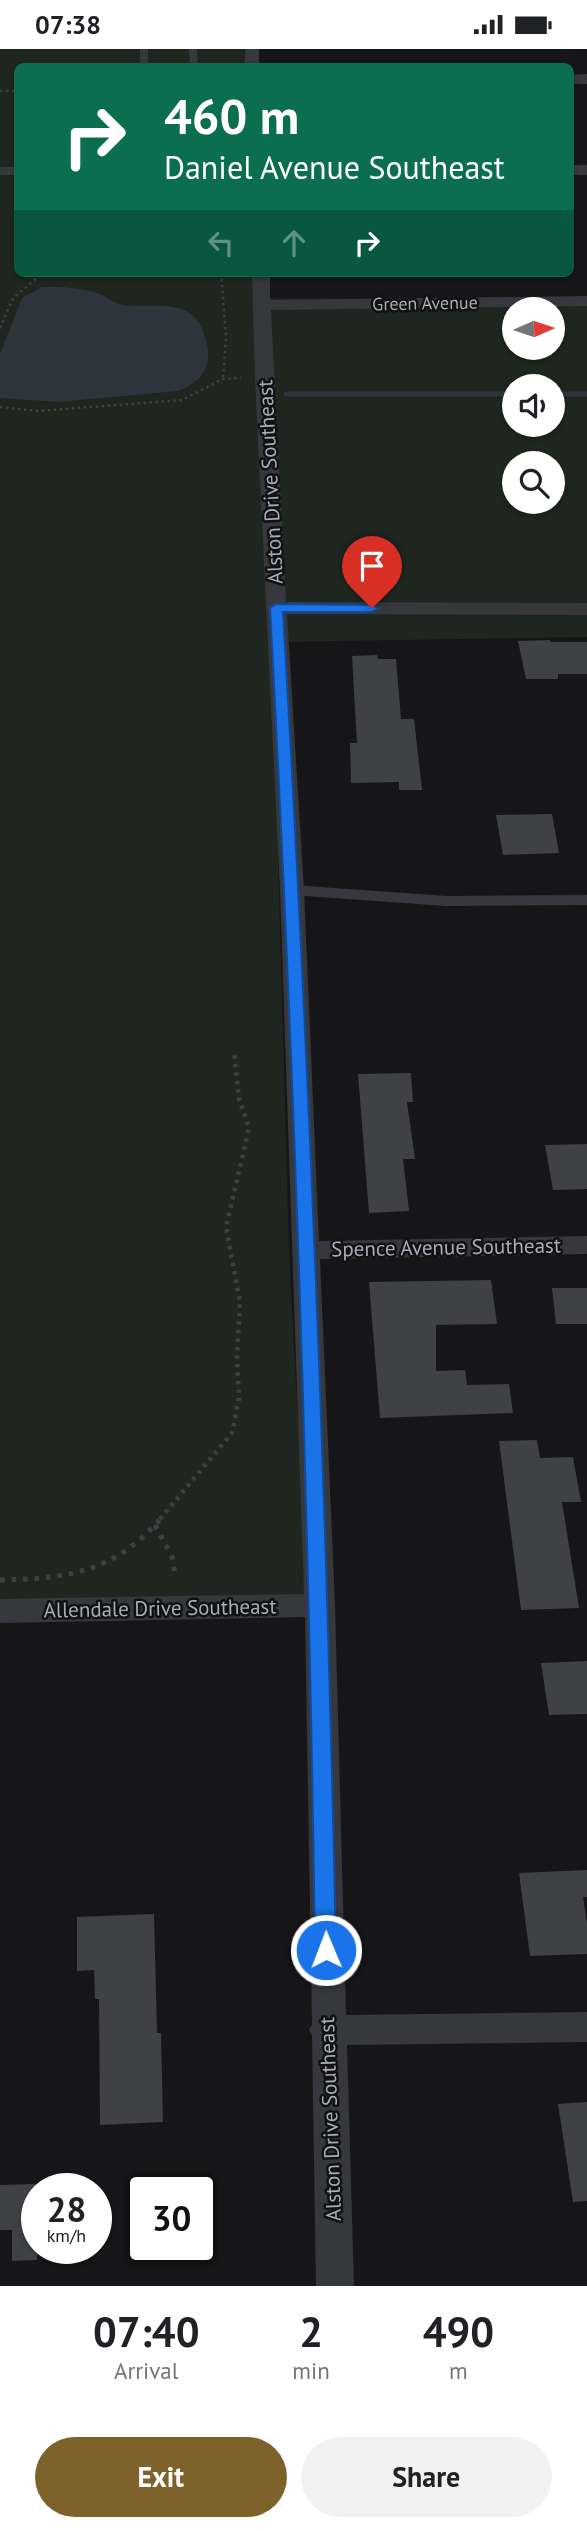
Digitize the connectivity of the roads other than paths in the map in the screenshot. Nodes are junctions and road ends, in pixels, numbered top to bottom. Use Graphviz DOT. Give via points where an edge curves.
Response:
graph roads {
  1 [pos="261,277"];
  2 [pos="587,301"];
  3 [pos="262,305"];
  4 [pos="276,608"];
  5 [pos="587,609"];
  6 [pos="292,890"];
  7 [pos="587,900"];
  8 [pos="587,1245"];
  9 [pos="306,1250"];
  10 [pos="320,1605"];
  11 [pos="0,1611"];
  12 [pos="587,2027"];
  13 [pos="327,2030"];
  14 [pos="335,2286"];
  1 -- 3 [label="street, Alston Drive Southeast"];
  2 -- 3 [label="street, Green Avenue"];
  3 -- 4 [label="street, Alston Drive Southeast"];
  4 -- 5 [label="street"];
  4 -- 6 [label="street, Alston Drive Southeast"];
  6 -- 7 [label="lane" via="446,901"];
  6 -- 9 [label="street, Alston Drive Southeast"];
  8 -- 9 [label="street, Spence Avenue Southeast"];
  9 -- 10 [label="street, Alston Drive Southeast"];
  10 -- 11 [label="street, Allendale Drive Southeast"];
  10 -- 13 [label="street, Alston Drive Southeast"];
  12 -- 13 [label="street"];
  13 -- 14 [label="street, Alston Drive Southeast"];
}
